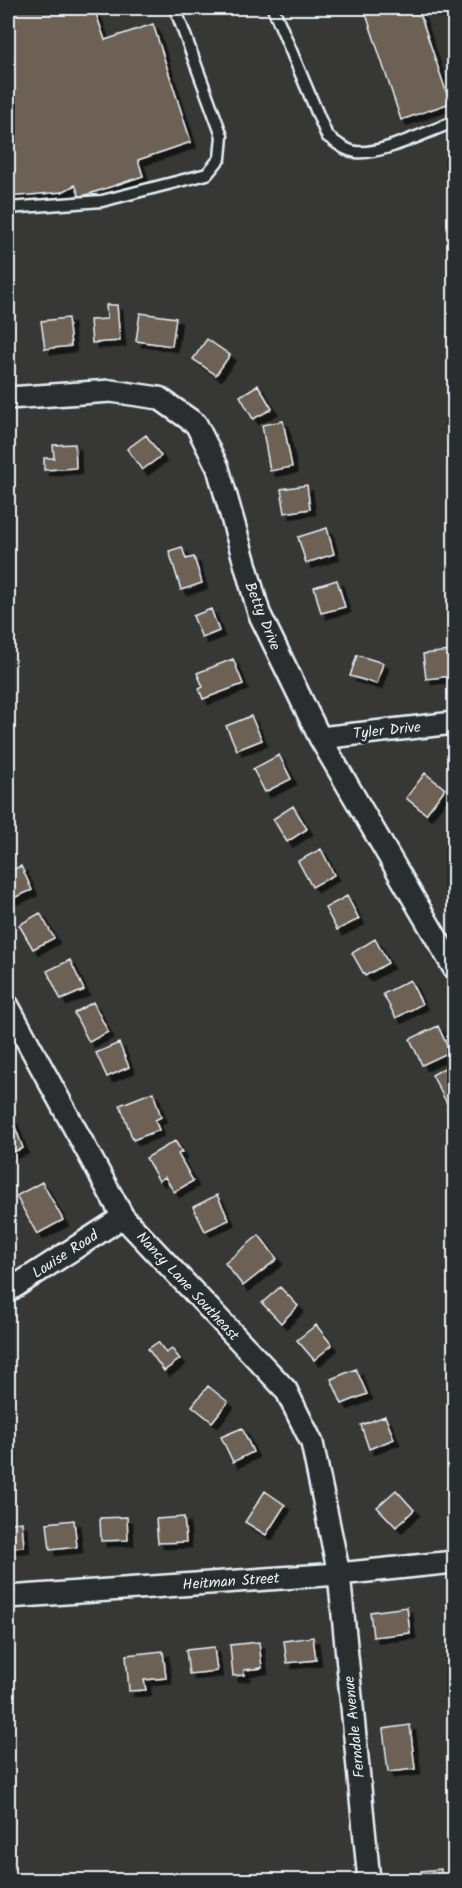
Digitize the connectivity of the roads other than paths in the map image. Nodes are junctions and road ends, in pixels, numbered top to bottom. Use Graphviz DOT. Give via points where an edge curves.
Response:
graph roads {
  1 [pos="176,8"];
  2 [pos="273,8"];
  3 [pos="454,122"];
  4 [pos="8,208"];
  5 [pos="8,398"];
  6 [pos="454,723"];
  7 [pos="320,738"];
  8 [pos="454,968"];
  9 [pos="8,1006"];
  10 [pos="123,1217"];
  11 [pos="8,1290"];
  12 [pos="454,1562"];
  13 [pos="339,1574"];
  14 [pos="8,1597"];
  15 [pos="369,1881"];
  1 -- 4 [label="lane" via="222,136 220,158 214,166 207,174 102,201"];
  2 -- 3 [label="lane" via="327,136 339,145 353,152 370,152"];
  5 -- 7 [label="street, Betty Drive" via="111,391 159,398 196,423 218,468 259,613"];
  6 -- 7 [label="street, Tyler Drive"];
  7 -- 8 [label="street, Betty Drive"];
  9 -- 10 [label="street, Nancy Lane Southeast"];
  10 -- 11 [label="street, Louise Road"];
  10 -- 13 [label="street, Nancy Lane Southeast" via="286,1390 312,1443"];
  12 -- 13 [label="street, Heitman Street"];
  13 -- 14 [label="street, Heitman Street"];
  13 -- 15 [label="street, Ferndale Avenue"];
}
